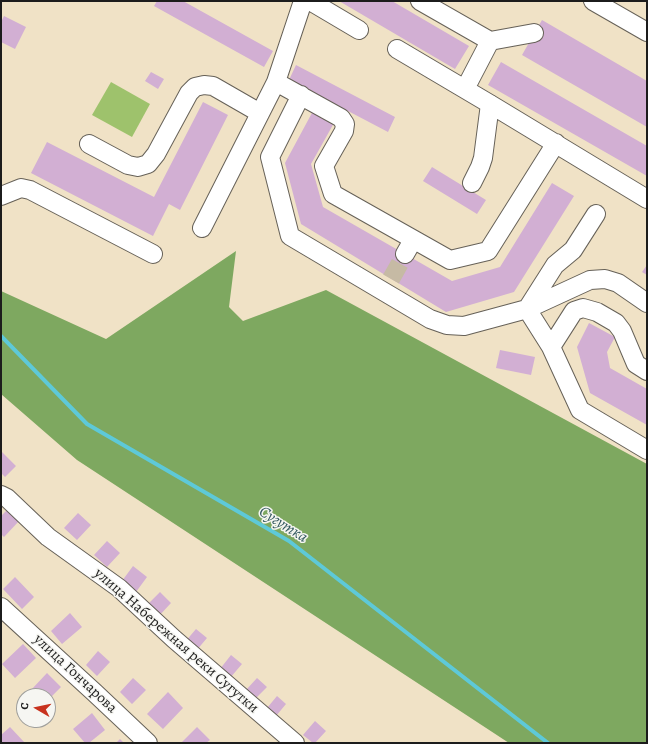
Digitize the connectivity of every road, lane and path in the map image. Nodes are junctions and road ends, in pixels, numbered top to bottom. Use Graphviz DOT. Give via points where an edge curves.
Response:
graph roads {
  1 [pos="303,1"];
  2 [pos="310,1"];
  3 [pos="420,1"];
  4 [pos="593,1"];
  5 [pos="359,30"];
  6 [pos="647,32"];
  7 [pos="534,33"];
  8 [pos="490,41"];
  9 [pos="397,49"];
  10 [pos="276,82"];
  11 [pos="465,89"];
  12 [pos="301,95"];
  13 [pos="490,104"];
  14 [pos="260,113"];
  15 [pos="556,143"];
  16 [pos="89,144"];
  17 [pos="472,183"];
  18 [pos="1,196"];
  19 [pos="647,199"];
  20 [pos="596,214"];
  21 [pos="202,228"];
  22 [pos="153,254"];
  23 [pos="647,302"];
  24 [pos="527,309"];
  25 [pos="551,347"];
  26 [pos="647,371"];
  27 [pos="647,450"];
  28 [pos="1,495"];
  29 [pos="1,606"];
  30 [pos="148,743"];
  31 [pos="295,743"];
  1 -- 10 [label="street"];
  2 -- 5 [label="street"];
  3 -- 8 [label="street"];
  4 -- 6 [label="street"];
  7 -- 8 [label="street"];
  8 -- 11 [label="street"];
  9 -- 11 [label="street"];
  10 -- 12 [label="street"];
  10 -- 14 [label="street"];
  11 -- 13 [label="street"];
  12 -- 15 [label="street" via="341,118 345,124 344,131 324,166 333,194 409,247 450,260 488,250"];
  12 -- 24 [label="street" via="270,157 290,236 388,285 430,319 447,325 464,326"];
  13 -- 15 [label="street"];
  13 -- 17 [label="street" via="483,158"];
  14 -- 16 [label="street" via="213,86 204,84 195,87 189,93 148,164 138,167 128,165"];
  14 -- 21 [label="street"];
  15 -- 19 [label="street"];
  18 -- 22 [label="street" via="21,188 30,190"];
  20 -- 24 [label="street" via="573,250 555,265"];
  23 -- 24 [label="street" via="618,283 590,280"];
  24 -- 25 [label="street"];
  25 -- 26 [label="street" via="574,311 583,308 597,312 616,323 636,364"];
  25 -- 27 [label="street" via="580,410"];
  28 -- 31 [label="street, улица Набережная реки Сугутки" via="48,537 119,588"];
  29 -- 30 [label="street, улица Гончарова"];
}
